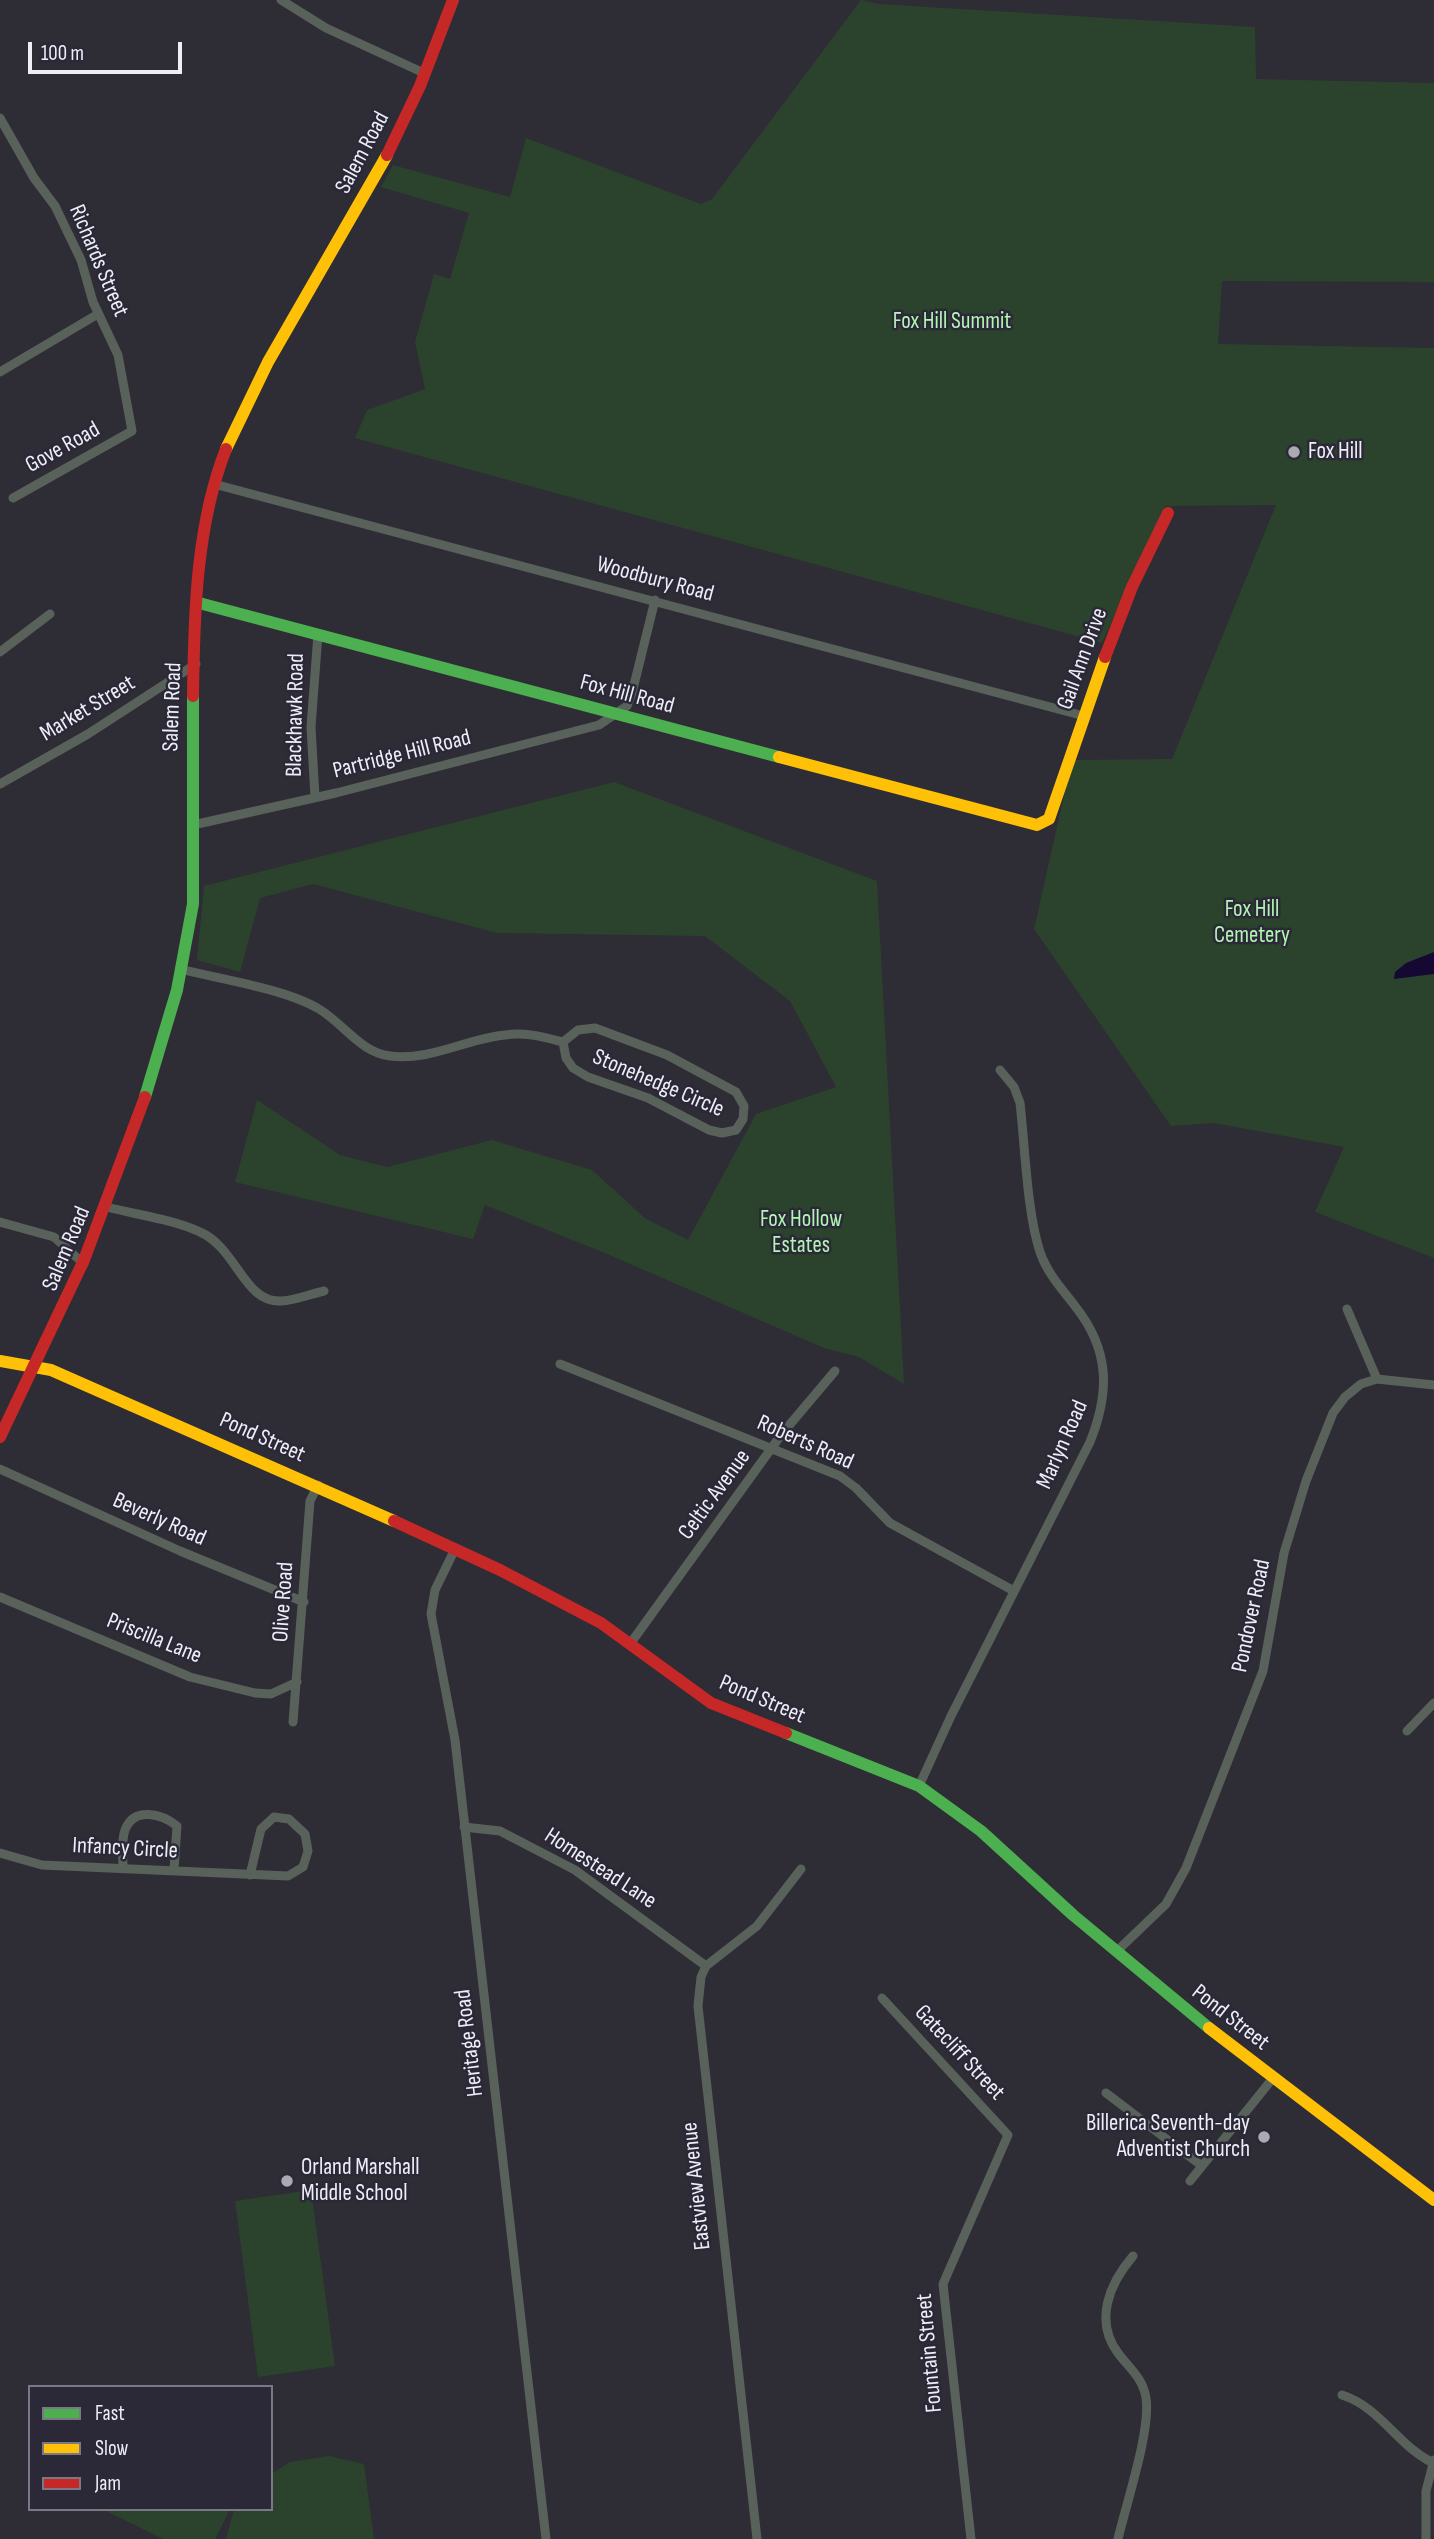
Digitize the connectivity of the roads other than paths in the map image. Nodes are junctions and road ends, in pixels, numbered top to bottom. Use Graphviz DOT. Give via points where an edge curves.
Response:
graph roads {
  1 [pos="281,0"];
  2 [pos="453,0"];
  3 [pos="426,74"];
  4 [pos="0,118"];
  5 [pos="98,314"];
  6 [pos="0,372"];
  7 [pos="132,431"];
  8 [pos="214,484"];
  9 [pos="13,498"];
  10 [pos="1168,513"];
  11 [pos="655,600"];
  12 [pos="199,603"];
  13 [pos="50,614"];
  14 [pos="318,634"];
  15 [pos="0,652"];
  16 [pos="195,664"];
  17 [pos="617,714"];
  18 [pos="1084,716"];
  19 [pos="0,783"];
  20 [pos="315,797"];
  21 [pos="1045,823"];
  22 [pos="193,825"];
  23 [pos="180,969"];
  24 [pos="563,1042"];
  25 [pos="1000,1070"];
  26 [pos="107,1207"];
  27 [pos="0,1222"];
  28 [pos="84,1264"];
  29 [pos="324,1291"];
  30 [pos="1347,1309"];
  31 [pos="0,1361"];
  32 [pos="560,1364"];
  33 [pos="35,1368"];
  34 [pos="835,1371"];
  35 [pos="1377,1379"];
  36 [pos="1434,1385"];
  37 [pos="0,1437"];
  38 [pos="773,1448"];
  39 [pos="0,1469"];
  40 [pos="318,1485"];
  41 [pos="454,1549"];
  42 [pos="1014,1591"];
  43 [pos="0,1597"];
  44 [pos="304,1602"];
  45 [pos="630,1644"];
  46 [pos="297,1682"];
  47 [pos="1434,1703"];
  48 [pos="293,1722"];
  49 [pos="1407,1731"];
  50 [pos="919,1786"];
  51 [pos="464,1827"];
  52 [pos="0,1853"];
  53 [pos="123,1869"];
  54 [pos="801,1869"];
  55 [pos="174,1871"];
  56 [pos="250,1875"];
  57 [pos="1116,1952"];
  58 [pos="706,1966"];
  59 [pos="882,1998"];
  60 [pos="1273,2078"];
  61 [pos="1106,2093"];
  62 [pos="1008,2134"];
  63 [pos="1202,2166"];
  64 [pos="1190,2180"];
  65 [pos="1434,2200"];
  66 [pos="1133,2256"];
  67 [pos="1342,2395"];
  68 [pos="1433,2461"];
  69 [pos="546,2539"];
  70 [pos="757,2539"];
  71 [pos="971,2539"];
  72 [pos="1118,2539"];
  73 [pos="1426,2539"];
  1 -- 3 [label="street" via="326,28"];
  2 -- 3 [label="street, Salem Road"];
  3 -- 8 [label="street, Salem Road" via="367,191 269,360 222,457"];
  4 -- 5 [label="street, Richards Street" via="67,230"];
  5 -- 6 [label="street"];
  5 -- 7 [label="street, Richards Street" via="118,355"];
  7 -- 9 [label="street, Gove Road"];
  8 -- 11 [label="street, Woodbury Road"];
  8 -- 12 [label="street, Salem Road"];
  10 -- 18 [label="street, Gail Ann Drive" via="1136,578"];
  11 -- 17 [label="street" via="640,669 627,706"];
  11 -- 18 [label="street, Woodbury Road"];
  12 -- 14 [label="street, Fox Hill Road"];
  12 -- 16 [label="street, Salem Road"];
  13 -- 15 [label="street"];
  14 -- 17 [label="street, Fox Hill Road"];
  14 -- 20 [label="street, Blackhawk Road" via="311,727"];
  16 -- 19 [label="street, Market Street" via="88,734"];
  16 -- 22 [label="street, Salem Road"];
  17 -- 20 [label="street, Partridge Hill Road" via="599,725"];
  17 -- 21 [label="street, Fox Hill Road" via="1037,825"];
  18 -- 21 [label="street, Gail Ann Drive"];
  20 -- 22 [label="street, Partridge Hill Road"];
  22 -- 23 [label="street, Salem Road" via="193,905"];
  23 -- 24 [label="street, Stonehedge Circle" via="297,1000 320,1010 361,1045 388,1056 432,1055 502,1035 530,1033"];
  23 -- 26 [label="street, Salem Road" via="163,1040"];
  24 -- 24 [label="street, Stonehedge Circle" via="578,1030 595,1028 667,1055 736,1092 744,1106 743,1119 736,1129 709,1130 648,1098 580,1073 566,1058"];
  25 -- 42 [label="street, Marlyn Road" via="1020,1103 1041,1255 1092,1331 1105,1386 1104,1406 1090,1442"];
  26 -- 28 [label="street, Salem Road"];
  26 -- 29 [label="street" via="201,1232 222,1248 255,1294 265,1299 284,1301"];
  27 -- 28 [label="street" via="54,1237"];
  28 -- 33 [label="street, Salem Road"];
  30 -- 35 [label="street"];
  31 -- 33 [label="street, Pond Street"];
  32 -- 38 [label="street, Roberts Road"];
  33 -- 37 [label="street, Salem Road"];
  33 -- 40 [label="street, Pond Street" via="51,1370 142,1407"];
  34 -- 38 [label="street, Celtic Avenue"];
  35 -- 36 [label="street"];
  35 -- 57 [label="street, Pondover Road" via="1345,1397 1323,1435 1284,1553 1263,1671 1182,1878 1161,1909"];
  38 -- 42 [label="street, Roberts Road" via="840,1476 890,1523"];
  38 -- 45 [label="street, Celtic Avenue"];
  39 -- 44 [label="street, Beverly Road"];
  40 -- 41 [label="street, Pond Street"];
  40 -- 44 [label="street, Olive Road" via="310,1501"];
  41 -- 45 [label="street, Pond Street" via="566,1604"];
  41 -- 51 [label="street, Heritage Road" via="435,1590 431,1614 455,1740"];
  42 -- 50 [label="street, Marlyn Road"];
  43 -- 46 [label="street, Priscilla Lane" via="190,1676 271,1694"];
  44 -- 46 [label="street, Olive Road"];
  45 -- 50 [label="street, Pond Street" via="711,1703"];
  46 -- 48 [label="street, Olive Road"];
  47 -- 49 [label="street"];
  50 -- 57 [label="street, Pond Street" via="981,1830"];
  51 -- 58 [label="street, Homestead Lane" via="500,1830 575,1870"];
  51 -- 69 [label="street, Heritage Road"];
  52 -- 53 [label="street, Infancy Circle" via="42,1865"];
  53 -- 55 [label="street, Infancy Circle"];
  53 -- 55 [label="street" via="125,1831 135,1818 151,1814 177,1826"];
  54 -- 58 [label="street" via="757,1926"];
  55 -- 56 [label="street, Infancy Circle"];
  56 -- 56 [label="street, Infancy Circle" via="261,1829 274,1817 289,1819 305,1834 309,1851 303,1867 288,1876"];
  57 -- 60 [label="street, Pond Street"];
  58 -- 70 [label="street, Eastview Avenue" via="698,2006"];
  59 -- 62 [label="street, Gatecliff Street"];
  60 -- 63 [label="street"];
  60 -- 65 [label="street, Pond Street"];
  61 -- 63 [label="street"];
  62 -- 71 [label="street, Fountain Street" via="943,2284"];
  63 -- 64 [label="street"];
  66 -- 72 [label="street" via="1116,2280 1105,2317 1110,2341 1134,2370 1146,2398 1146,2420"];
  67 -- 68 [label="street" via="1367,2405 1418,2455"];
  68 -- 73 [label="street" via="1426,2491"];
}
